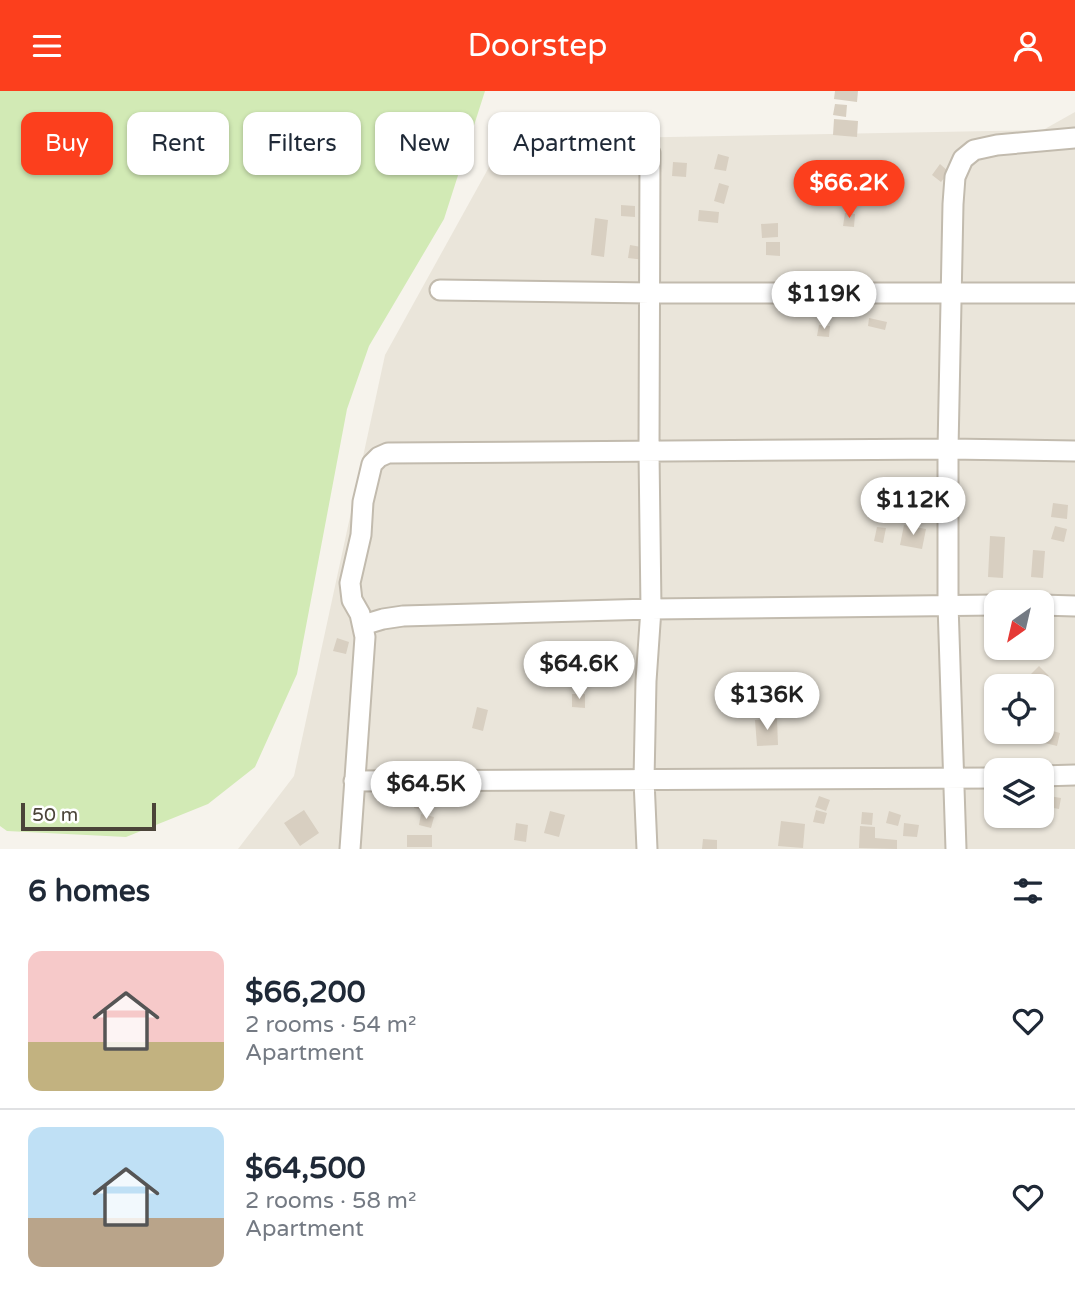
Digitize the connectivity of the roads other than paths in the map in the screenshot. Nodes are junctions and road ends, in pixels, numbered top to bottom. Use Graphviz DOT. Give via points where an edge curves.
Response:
graph roads {
  1 [pos="1075,138"];
  2 [pos="650,175"];
  3 [pos="440,290"];
  4 [pos="952,292"];
  5 [pos="650,293"];
  6 [pos="1075,293"];
  7 [pos="948,449"];
  8 [pos="1075,451"];
  9 [pos="649,452"];
  10 [pos="948,604"];
  11 [pos="984,605"];
  12 [pos="1054,605"];
  13 [pos="1075,606"];
  14 [pos="651,609"];
  15 [pos="363,625"];
  16 [pos="1075,775"];
  17 [pos="1054,776"];
  18 [pos="984,778"];
  19 [pos="953,779"];
  20 [pos="644,780"];
  21 [pos="354,782"];
  22 [pos="350,849"];
  23 [pos="647,849"];
  24 [pos="956,849"];
  1 -- 4 [label="street" via="997,145 963,159 955,177"];
  2 -- 5 [label="street"];
  3 -- 5 [label="street"];
  4 -- 5 [label="street"];
  4 -- 6 [label="street"];
  4 -- 7 [label="street"];
  5 -- 9 [label="street"];
  7 -- 8 [label="street"];
  7 -- 9 [label="street"];
  7 -- 10 [label="street"];
  9 -- 14 [label="street"];
  9 -- 15 [label="street" via="388,453 379,457 372,464 363,502 350,583"];
  10 -- 11 [label="street"];
  10 -- 14 [label="street"];
  10 -- 19 [label="street"];
  12 -- 13 [label="street"];
  14 -- 15 [label="street" via="403,616"];
  14 -- 20 [label="street"];
  15 -- 21 [label="street"];
  16 -- 17 [label="street"];
  18 -- 19 [label="street"];
  19 -- 20 [label="street"];
  19 -- 24 [label="street"];
  20 -- 21 [label="street"];
  20 -- 23 [label="street"];
  21 -- 22 [label="street"];
}
